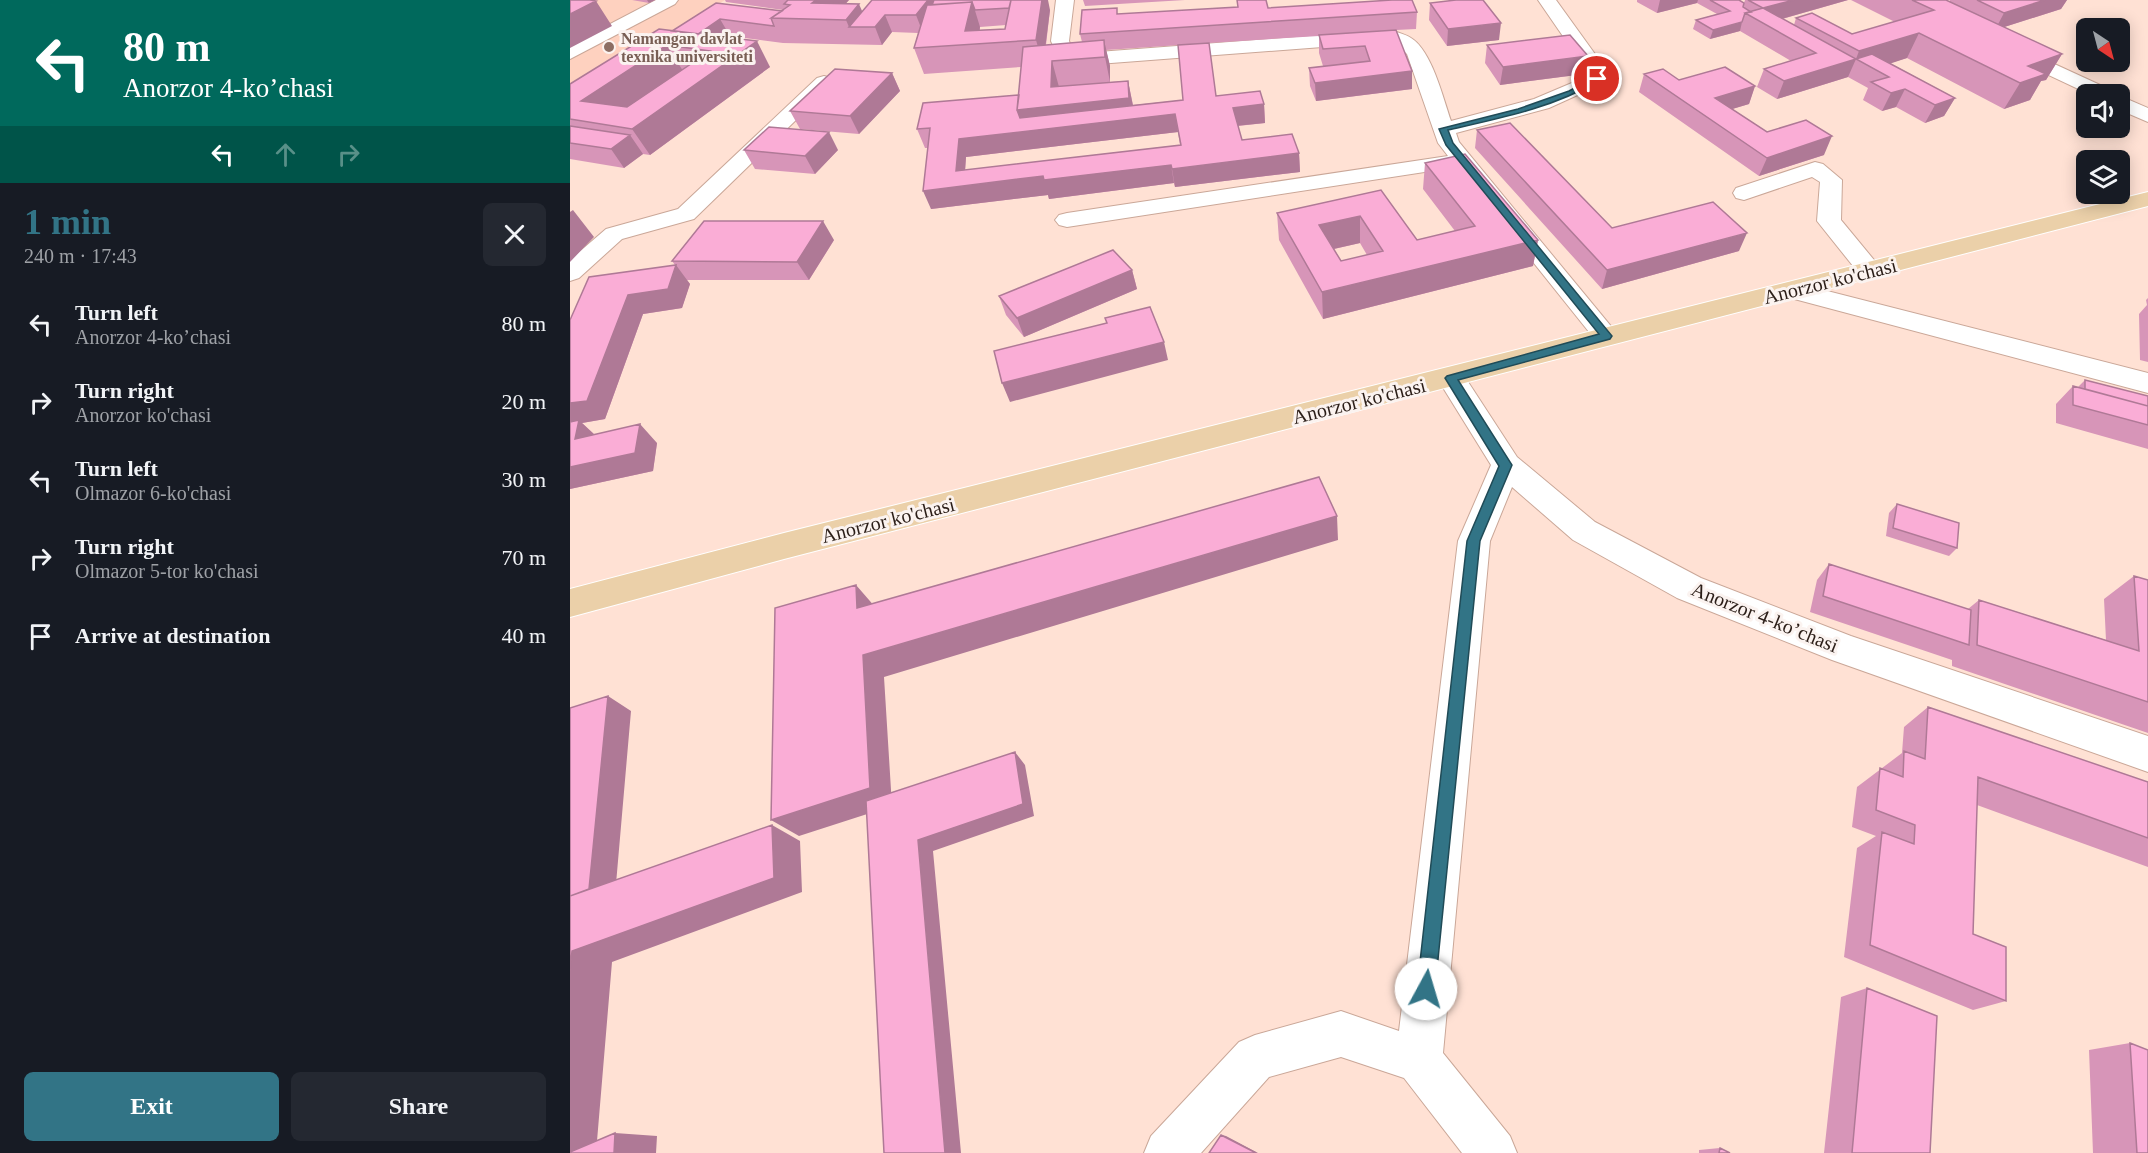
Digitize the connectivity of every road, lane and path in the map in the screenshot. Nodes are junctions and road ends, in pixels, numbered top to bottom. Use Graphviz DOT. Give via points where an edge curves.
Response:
graph roads {
  1 [pos="669,0"];
  2 [pos="1065,0"];
  3 [pos="1547,0"];
  4 [pos="1989,40"];
  5 [pos="570,53"];
  6 [pos="824,82"];
  7 [pos="2083,84"];
  8 [pos="2130,107"];
  9 [pos="2148,116"];
  10 [pos="1444,129"];
  11 [pos="1462,160"];
  12 [pos="1744,193"];
  13 [pos="2148,200"];
  14 [pos="1066,220"];
  15 [pos="1870,271"];
  16 [pos="570,273"];
  17 [pos="1792,290"];
  18 [pos="1606,336"];
  19 [pos="1451,378"];
  20 [pos="2148,383"];
  21 [pos="1506,465"];
  22 [pos="570,603"];
  23 [pos="2148,754"];
  24 [pos="1419,1060"];
  25 [pos="1168,1153"];
  26 [pos="1493,1153"];
  1 -- 5 [label="street"];
  2 -- 10 [label="street" via="1060,41 1064,51 1076,57 1397,38 1416,52"];
  3 -- 10 [label="street" via="1590,61 1597,79 1572,93 1520,111"];
  4 -- 7 [label="street"];
  6 -- 16 [label="street" via="686,214 614,234"];
  8 -- 9 [label="street"];
  10 -- 11 [label="street"];
  11 -- 14 [label="street"];
  11 -- 18 [label="street"];
  12 -- 15 [label="street" via="1815,169 1832,180 1829,221"];
  13 -- 15 [label="main road, Anorzor ko'chasi"];
  15 -- 17 [label="main road, Anorzor ko'chasi"];
  17 -- 18 [label="main road, Anorzor ko'chasi"];
  17 -- 20 [label="street"];
  18 -- 19 [label="main road, Anorzor ko'chasi"];
  19 -- 21 [label="street, Аnorzor 4-koʼchasi"];
  19 -- 22 [label="main road, Anorzor ko'chasi"];
  21 -- 23 [label="street, Аnorzor 4-koʼchasi" via="1584,531 1689,588 1844,649"];
  21 -- 24 [label="street" via="1474,541"];
  24 -- 25 [label="street" via="1341,1034 1255,1058"];
  24 -- 26 [label="street"];
}
